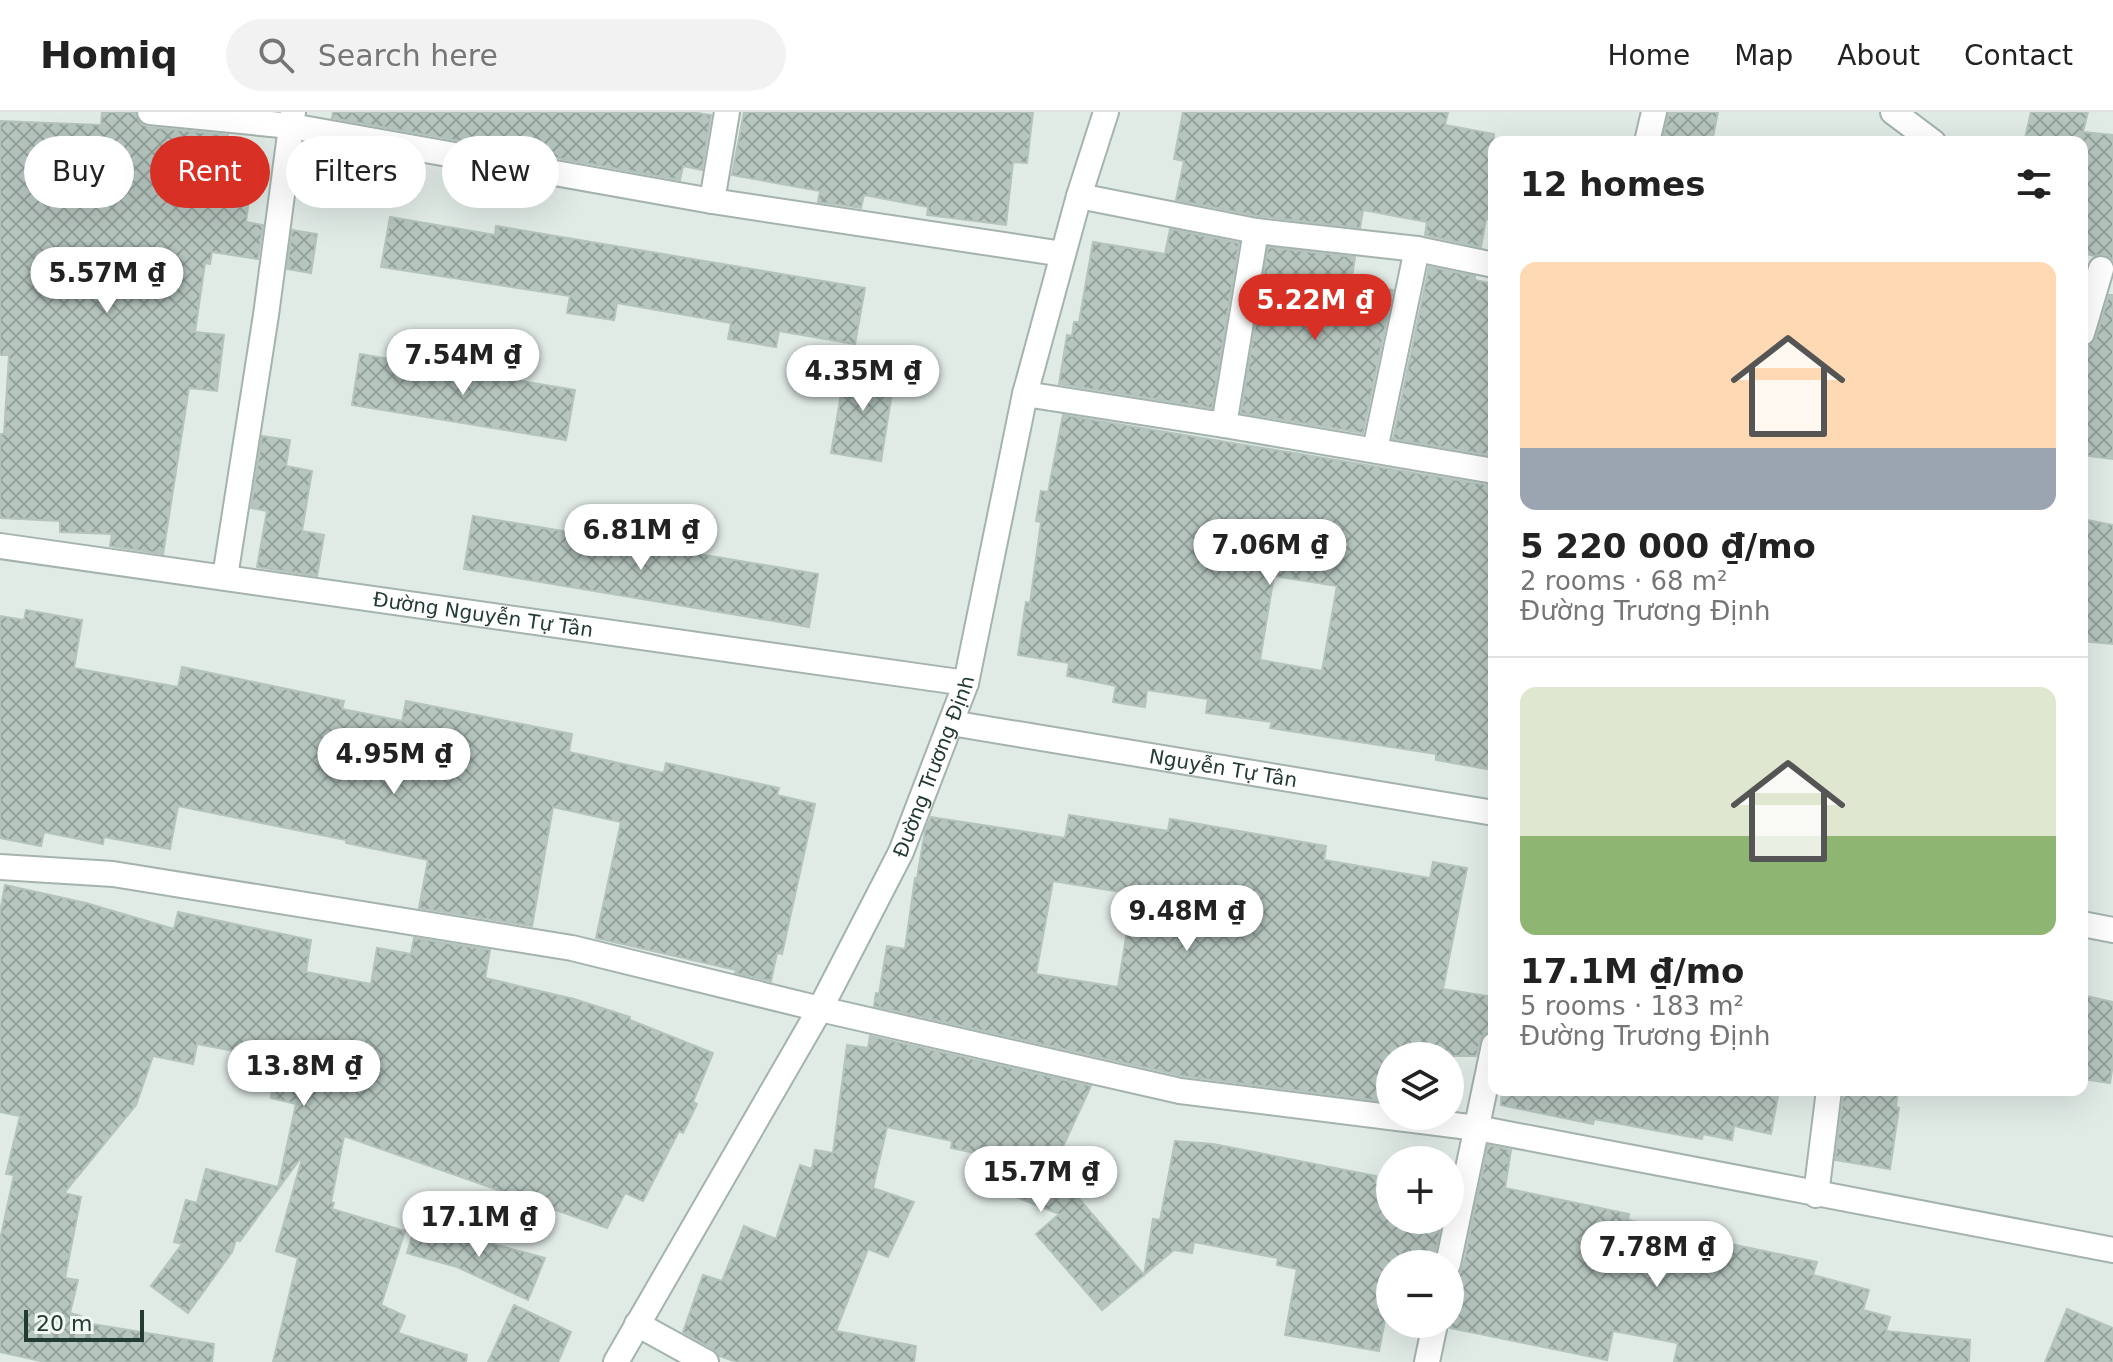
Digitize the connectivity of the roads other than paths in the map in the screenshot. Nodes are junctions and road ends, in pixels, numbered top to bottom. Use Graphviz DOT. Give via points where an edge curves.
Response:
graph roads {
  1 [pos="150,112"];
  2 [pos="727,112"];
  3 [pos="1106,112"];
  4 [pos="1654,112"];
  5 [pos="1893,112"];
  6 [pos="292,119"];
  7 [pos="1648,136"];
  8 [pos="1925,136"];
  9 [pos="1079,196"];
  10 [pos="712,201"];
  11 [pos="1256,231"];
  12 [pos="1417,249"];
  13 [pos="1063,254"];
  14 [pos="1488,264"];
  15 [pos="2099,266"];
  16 [pos="2088,309"];
  17 [pos="1025,394"];
  18 [pos="1224,425"];
  19 [pos="1375,450"];
  20 [pos="1488,470"];
  21 [pos="0,546"];
  22 [pos="225,577"];
  23 [pos="966,683"];
  24 [pos="951,723"];
  25 [pos="1488,812"];
  26 [pos="0,867"];
  27 [pos="2088,925"];
  28 [pos="2113,930"];
  29 [pos="820,1009"];
  30 [pos="1488,1074"];
  31 [pos="1828,1096"];
  32 [pos="1477,1128"];
  33 [pos="1816,1195"];
  34 [pos="1451,1250"];
  35 [pos="2113,1250"];
  36 [pos="637,1324"];
  37 [pos="1432,1338"];
  38 [pos="616,1362"];
  39 [pos="706,1362"];
  40 [pos="1427,1362"];
  1 -- 6 [label="street"];
  2 -- 10 [label="street"];
  3 -- 9 [label="street, Đường Trương Định"];
  4 -- 7 [label="street"];
  5 -- 8 [label="street"];
  6 -- 10 [label="street"];
  6 -- 22 [label="street"];
  9 -- 11 [label="street"];
  9 -- 13 [label="street, Đường Trương Định"];
  10 -- 13 [label="street"];
  11 -- 12 [label="street"];
  11 -- 18 [label="street"];
  12 -- 14 [label="street"];
  12 -- 19 [label="street"];
  13 -- 17 [label="street, Đường Trương Định"];
  15 -- 16 [label="street"];
  17 -- 18 [label="street"];
  17 -- 23 [label="street, Đường Trương Định"];
  18 -- 19 [label="street"];
  19 -- 20 [label="street"];
  21 -- 22 [label="street, Đường Nguyễn Tự Tân"];
  22 -- 23 [label="street, Đường Nguyễn Tự Tân"];
  23 -- 24 [label="street, Đường Trương Định"];
  24 -- 25 [label="street, Nguyễn Tự Tân"];
  24 -- 29 [label="street, Đường Trương Định" via="901,852"];
  26 -- 29 [label="street" via="113,874 526,940"];
  27 -- 28 [label="street"];
  29 -- 32 [label="street" via="1180,1091"];
  29 -- 36 [label="street, Đường Trương Định"];
  30 -- 32 [label="street"];
  31 -- 33 [label="street"];
  32 -- 33 [label="street"];
  32 -- 34 [label="street"];
  33 -- 35 [label="street"];
  36 -- 38 [label="street, Đường Trương Định"];
  36 -- 39 [label="street"];
  37 -- 40 [label="street"];
}
